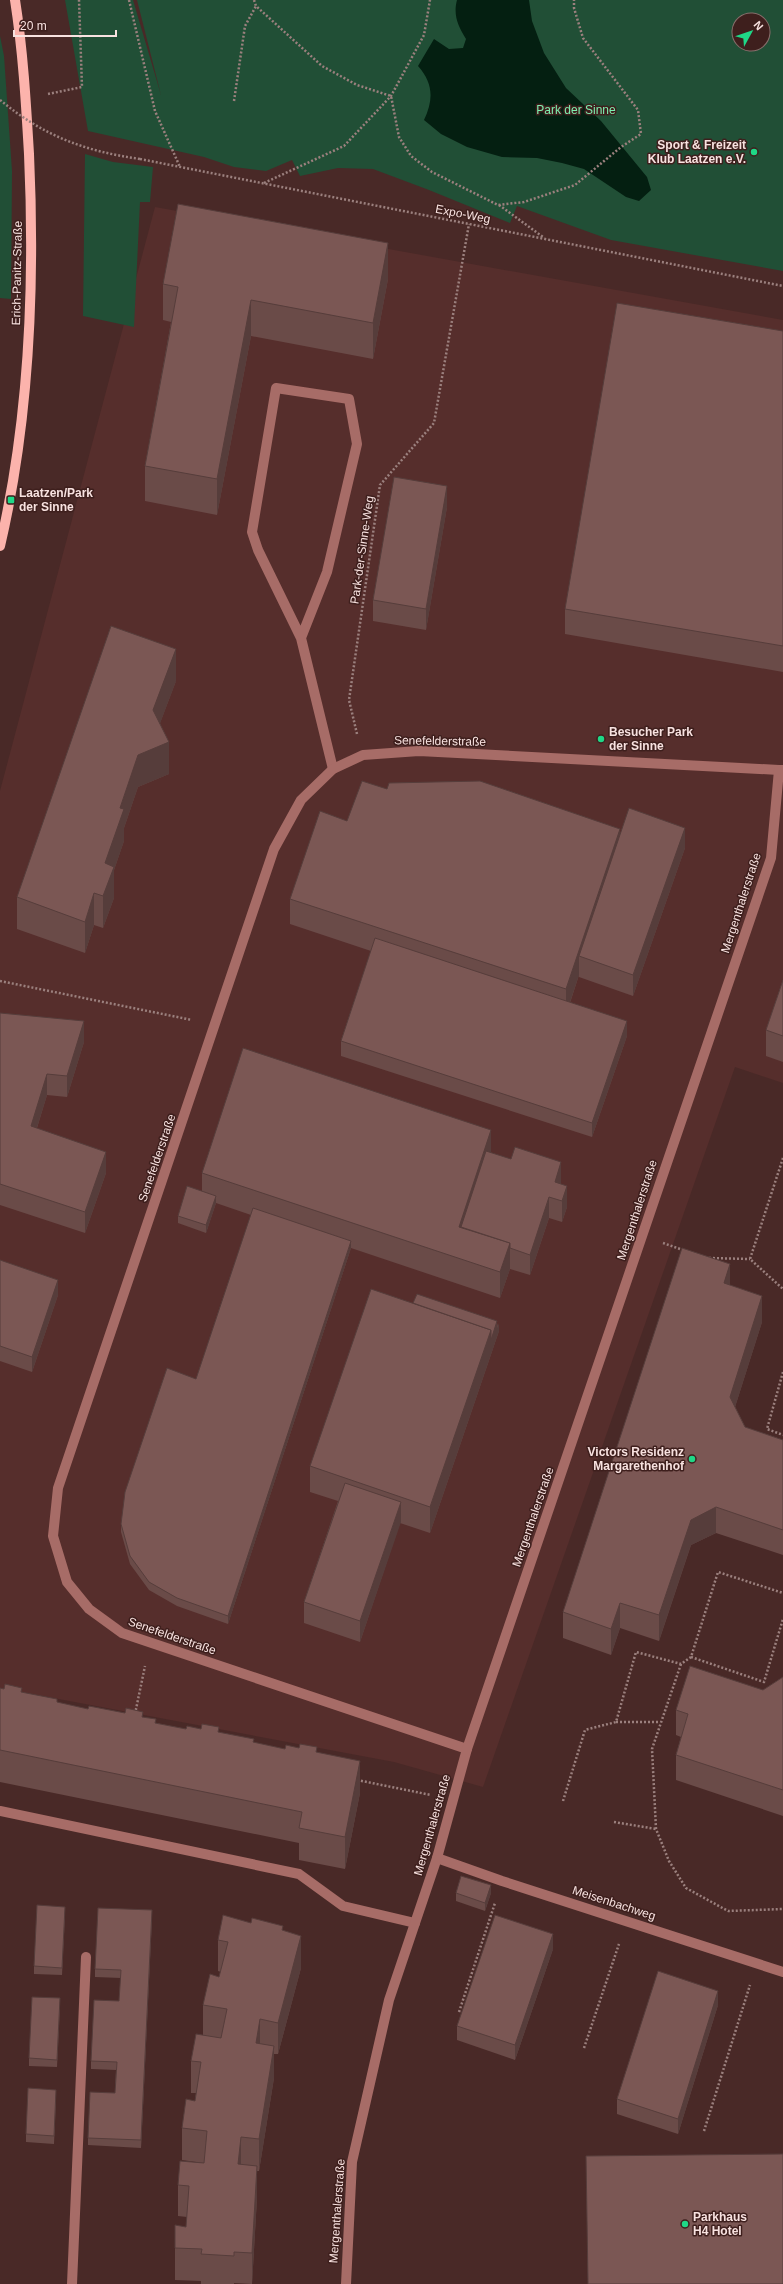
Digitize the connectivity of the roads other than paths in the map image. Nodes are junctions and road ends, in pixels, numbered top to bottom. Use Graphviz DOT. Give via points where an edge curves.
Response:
graph roads {
  1 [pos="14,0"];
  2 [pos="0,546"];
  3 [pos="301,638"];
  4 [pos="334,769"];
  5 [pos="781,770"];
  6 [pos="467,1749"];
  7 [pos="0,1810"];
  8 [pos="437,1858"];
  9 [pos="415,1923"];
  10 [pos="86,1957"];
  11 [pos="783,1972"];
  12 [pos="72,2284"];
  13 [pos="346,2284"];
  1 -- 2 [label="main road, Erich-Panitz-Straße" via="26,99 32,215 29,350 11,500"];
  3 -- 3 [label="street" via="258,550 252,532 276,388 349,399 357,444 327,572"];
  3 -- 4 [label="street"];
  4 -- 5 [label="street, Senefelderstraße" via="363,755 419,752"];
  4 -- 6 [label="street, Senefelderstraße" via="301,800 274,849 58,1488 53,1536 67,1582 89,1609 122,1633"];
  5 -- 6 [label="street, Mergenthalerstraße" via="771,858"];
  6 -- 8 [label="street, Mergenthalerstraße"];
  7 -- 9 [label="street" via="299,1874 343,1906"];
  8 -- 9 [label="street, Mergenthalerstraße"];
  8 -- 11 [label="street, Meisenbachweg"];
  9 -- 13 [label="street, Mergenthalerstraße" via="389,2000 352,2162"];
  10 -- 12 [label="street"];
}
